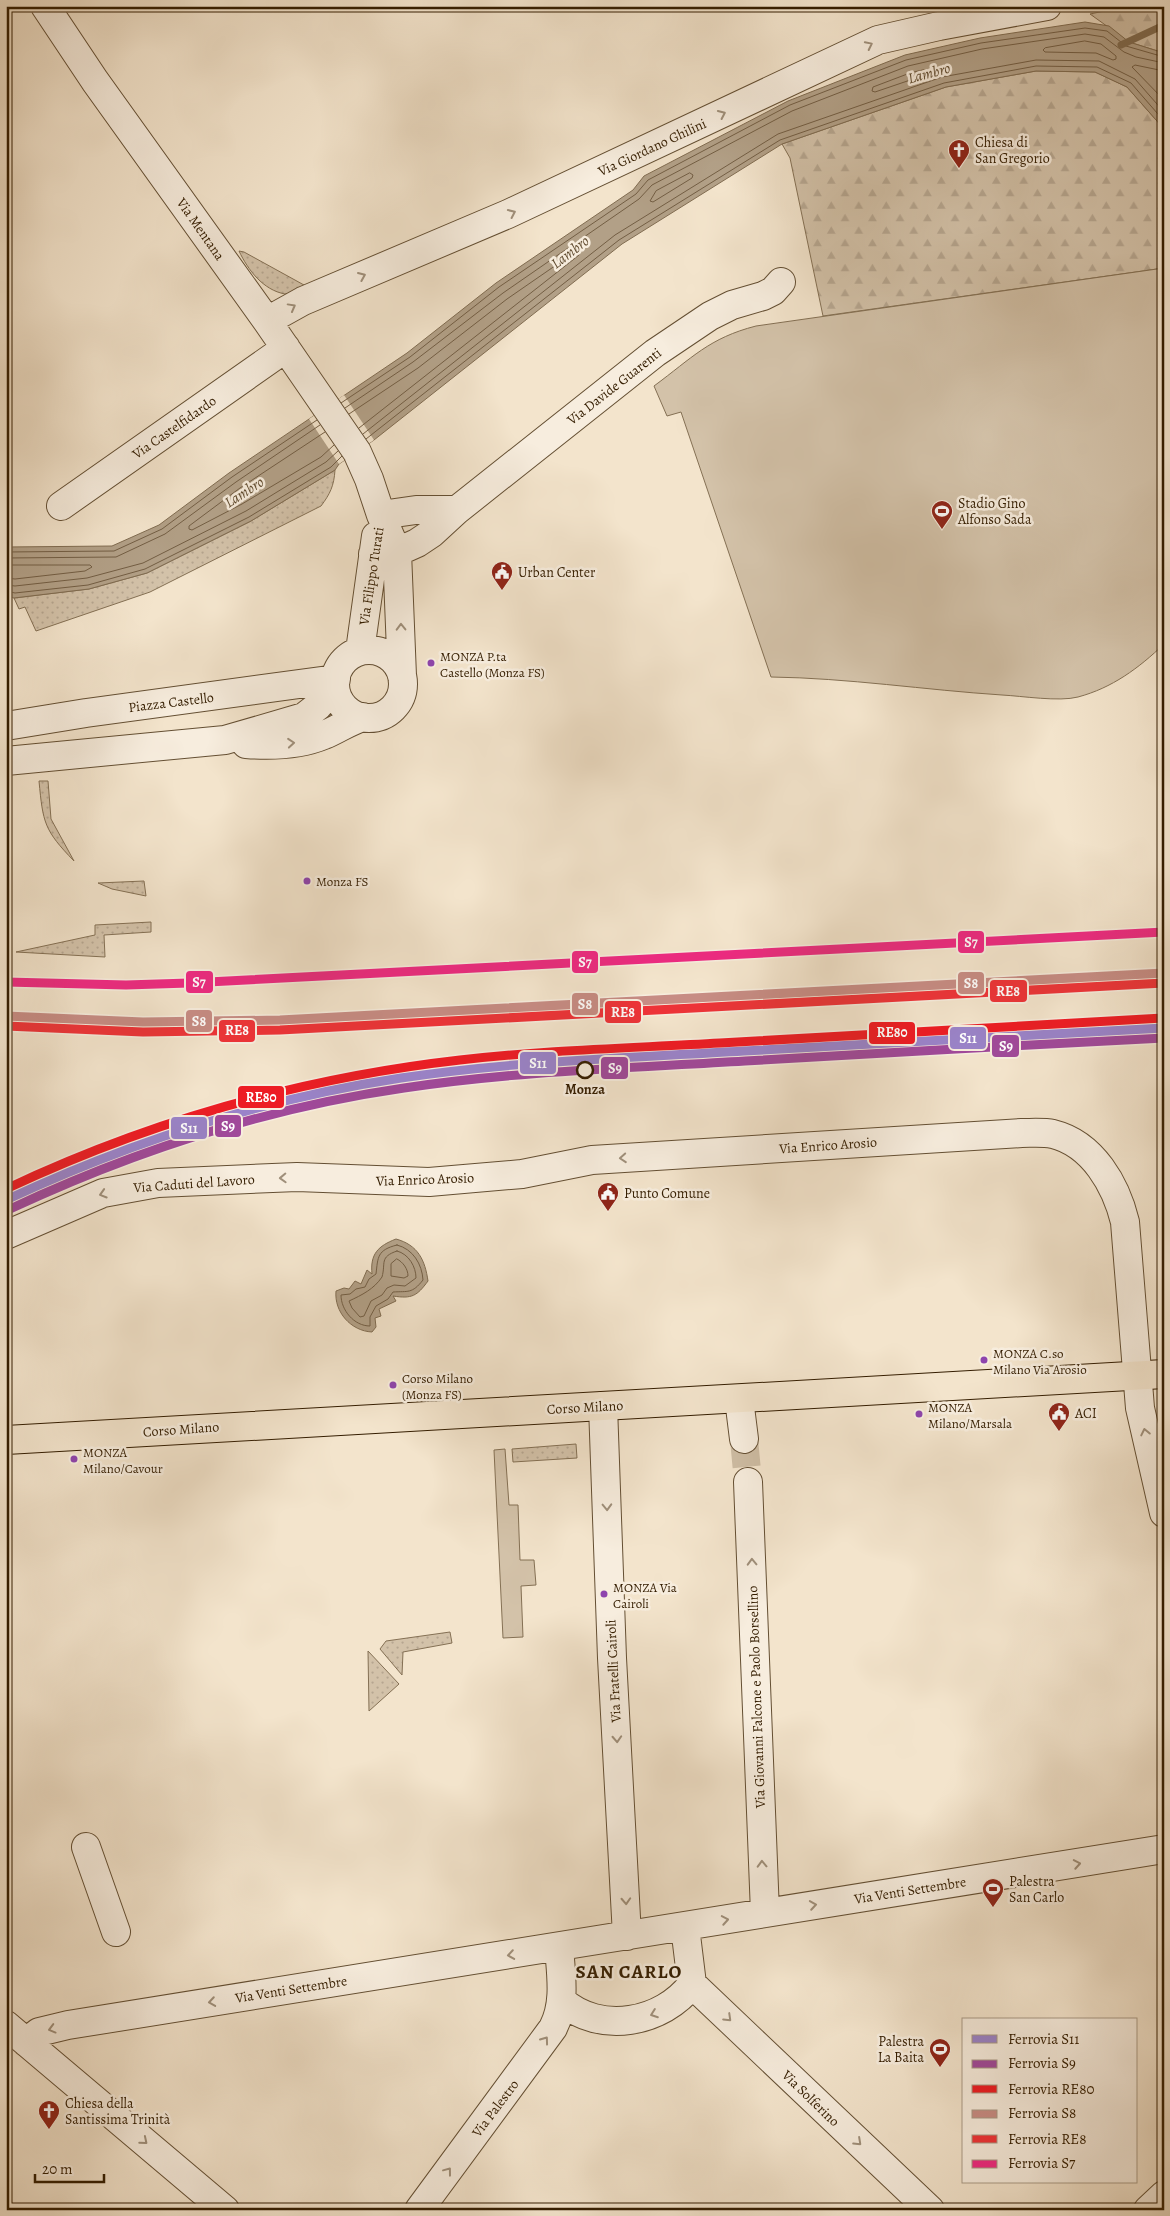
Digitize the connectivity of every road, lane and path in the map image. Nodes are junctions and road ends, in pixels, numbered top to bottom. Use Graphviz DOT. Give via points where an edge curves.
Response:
graph roads {
  1 [pos="1047,6"];
  2 [pos="53,8"];
  3 [pos="781,282"];
  4 [pos="267,321"];
  5 [pos="286,348"];
  6 [pos="357,452"];
  7 [pos="61,506"];
  8 [pos="457,510"];
  9 [pos="381,515"];
  10 [pos="385,553"];
  11 [pos="360,651"];
  12 [pos="402,676"];
  13 [pos="336,683"];
  14 [pos="363,717"];
  15 [pos="6,726"];
  16 [pos="225,740"];
  17 [pos="6,761"];
  18 [pos="331,1179"];
  19 [pos="6,1235"];
  20 [pos="1151,1375"];
  21 [pos="739,1399"];
  22 [pos="603,1406"];
  23 [pos="744,1439"];
  24 [pos="6,1440"];
  25 [pos="748,1482"];
  26 [pos="1164,1513"];
  27 [pos="86,1848"];
  28 [pos="1164,1849"];
  29 [pos="765,1913"];
  30 [pos="685,1927"];
  31 [pos="116,1932"];
  32 [pos="627,1936"];
  33 [pos="559,1947"];
  34 [pos="692,1984"];
  35 [pos="562,2002"];
  36 [pos="16,2034"];
  37 [pos="1164,2195"];
  38 [pos="225,2210"];
  39 [pos="419,2210"];
  40 [pos="930,2210"];
  41 [pos="1148,2210"];
  4 -- 1 [label="street, Via Giordano Ghilini, one-way" via="303,300 508,214 878,40"];
  2 -- 4 [label="street, Via Mentana" via="95,81"];
  3 -- 8 [label="street, Via Davide Guarenti" via="763,296 732,305 710,316 662,348"];
  4 -- 5 [label="street, Via Mentana"];
  5 -- 6 [label="street, Via Mentana"];
  5 -- 7 [label="street, Via Castelfidardo"];
  6 -- 9 [label="street, Via Filippo Turati"];
  8 -- 9 [label="street" via="416,510"];
  8 -- 10 [label="street, Via Davide Guarenti" via="432,533"];
  9 -- 10 [label="street, Via Filippo Turati"];
  10 -- 11 [label="street, Via Filippo Turati"];
  12 -- 10 [label="street, Via Filippo Turati, one-way"];
  11 -- 12 [label="street" via="386,654 398,666"];
  11 -- 13 [label="street" via="344,661"];
  12 -- 14 [label="street" via="401,693 393,708 381,715"];
  13 -- 14 [label="street" via="342,704"];
  13 -- 15 [label="street, Piazza Castello" via="86,713"];
  13 -- 16 [label="street" via="324,701 304,717"];
  16 -- 14 [label="street, one-way" via="266,744 305,742"];
  16 -- 17 [label="street"];
  18 -- 19 [label="street, Via Caduti del Lavoro, one-way" via="194,1181 123,1188 80,1202"];
  20 -- 18 [label="street, Via Enrico Arosio, one-way" via="1119,1199 1110,1181 1086,1152 1052,1134 1022,1133 592,1160 522,1174 429,1182"];
  20 -- 21 [label="main road, Corso Milano"];
  26 -- 20 [label="street, Via Enrico Arosio, one-way" via="1143,1427"];
  21 -- 22 [label="main road, Corso Milano"];
  21 -- 23 [label="street"];
  22 -- 24 [label="main road, Corso Milano"];
  22 -- 32 [label="street, Via Fratelli Cairoli, one-way"];
  29 -- 25 [label="street, Via Giovanni Falcone e Paolo Borsellino, one-way"];
  27 -- 31 [label="street"];
  29 -- 28 [label="street, Via Venti Settembre, one-way"];
  30 -- 29 [label="street, Via Venti Settembre, one-way"];
  30 -- 32 [label="street, Via Venti Settembre"];
  30 -- 34 [label="street"];
  32 -- 33 [label="street, Via Venti Settembre"];
  33 -- 35 [label="street"];
  33 -- 36 [label="street, Via Venti Settembre, one-way"];
  34 -- 35 [label="street, one-way" via="666,2009 654,2015 633,2018 606,2020 587,2017"];
  34 -- 40 [label="street, Via Solferino, one-way"];
  39 -- 35 [label="street, Via Palestro, one-way" via="549,2036"];
  36 -- 38 [label="street, one-way"];
  37 -- 41 [label="street"];
}
